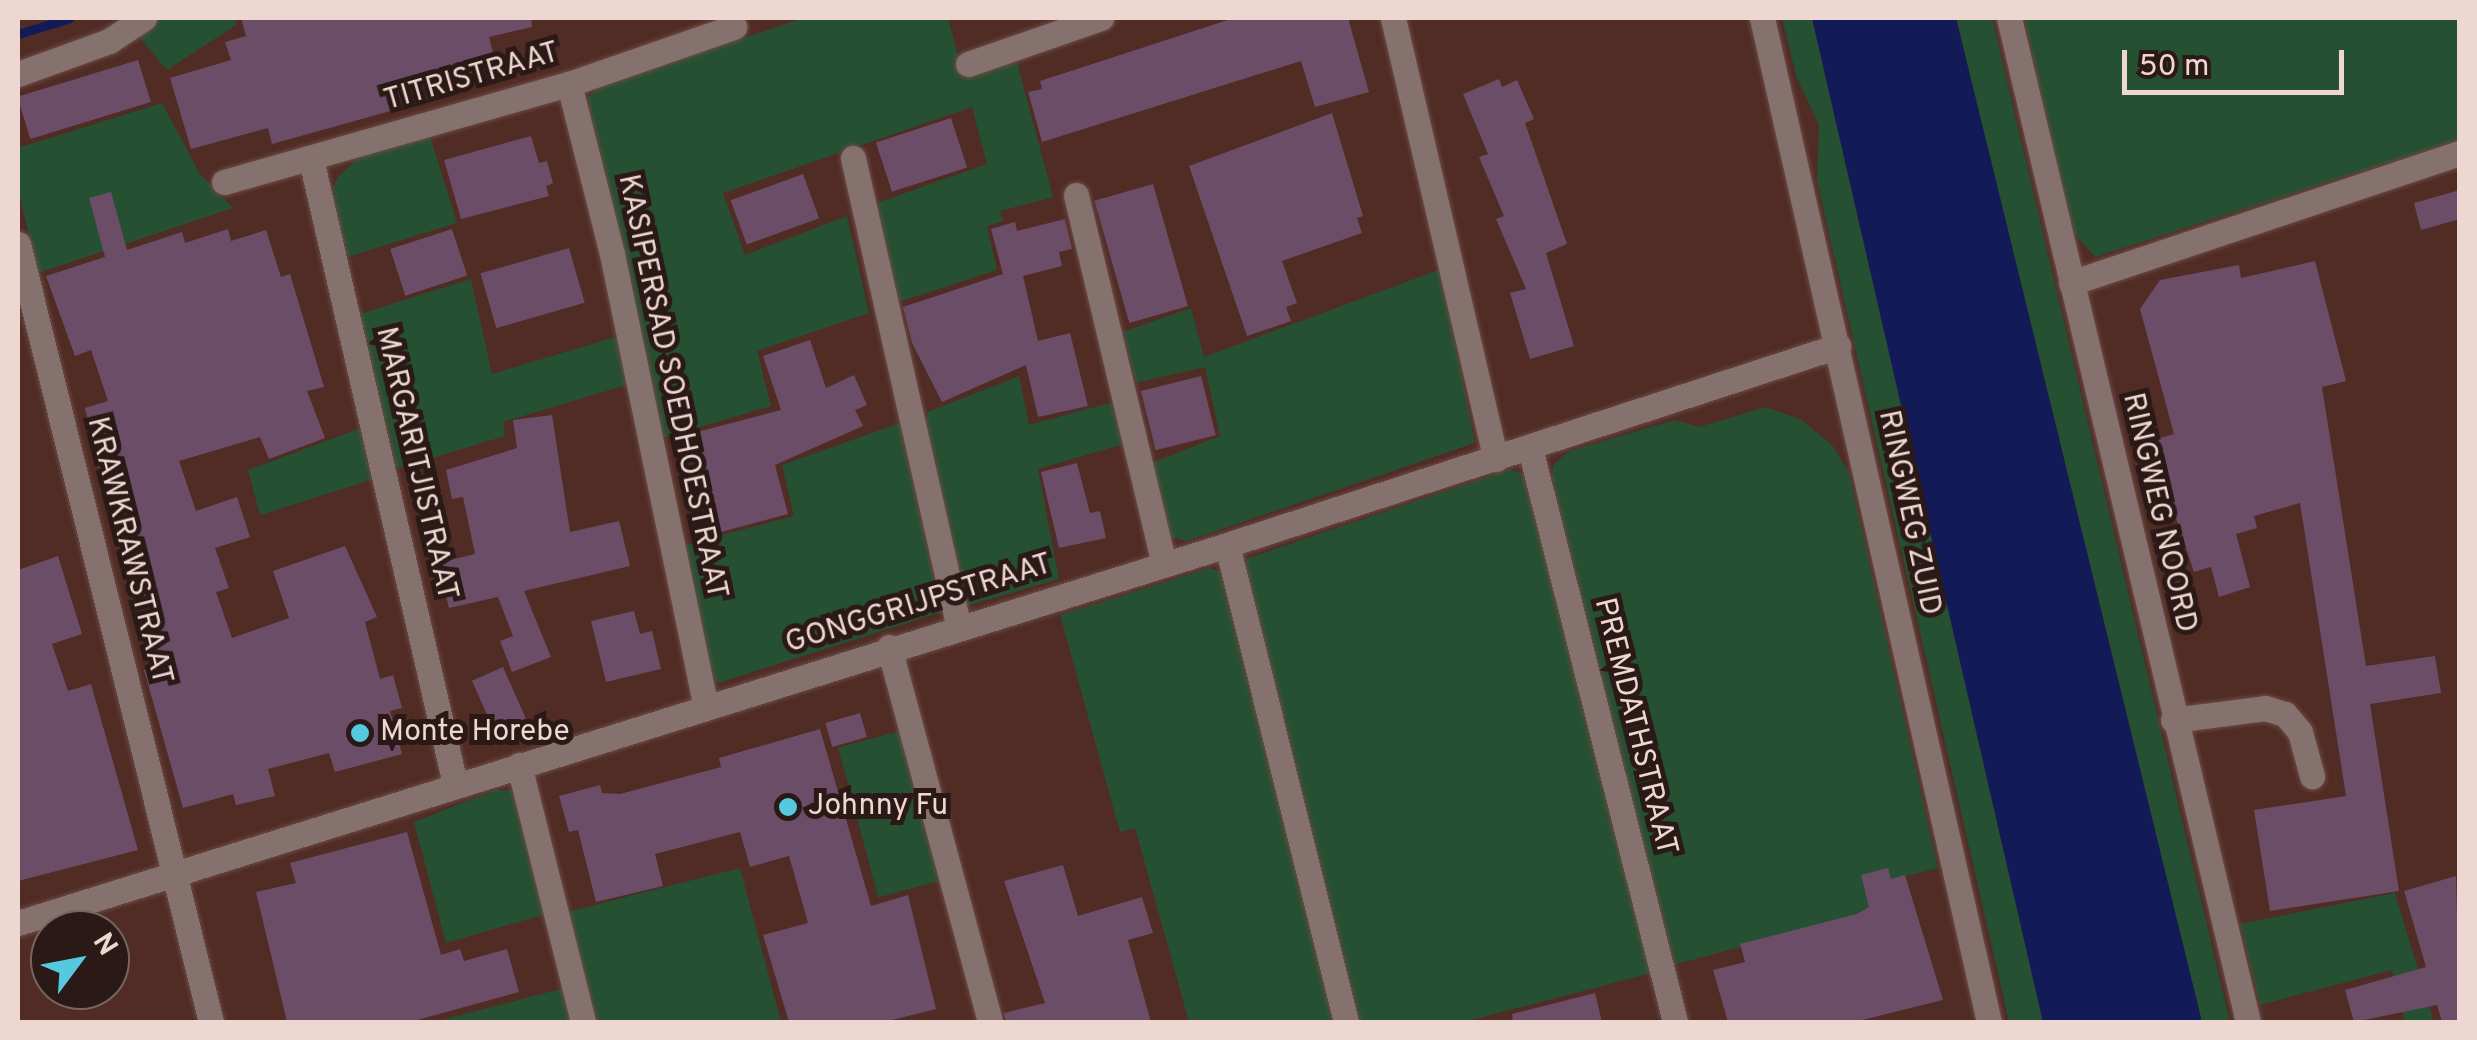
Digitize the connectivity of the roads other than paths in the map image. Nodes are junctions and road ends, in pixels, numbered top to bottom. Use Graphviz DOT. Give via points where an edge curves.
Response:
graph roads {
  1 [pos="144,18"];
  2 [pos="1101,18"];
  3 [pos="1393,18"];
  4 [pos="1762,18"];
  5 [pos="2009,18"];
  6 [pos="734,26"];
  7 [pos="968,64"];
  8 [pos="18,74"];
  9 [pos="569,84"];
  10 [pos="2460,153"];
  11 [pos="853,158"];
  12 [pos="312,159"];
  13 [pos="224,182"];
  14 [pos="1076,195"];
  15 [pos="18,244"];
  16 [pos="2071,283"];
  17 [pos="1838,346"];
  18 [pos="1530,448"];
  19 [pos="1496,460"];
  20 [pos="1228,545"];
  21 [pos="1164,564"];
  22 [pos="959,626"];
  23 [pos="889,648"];
  24 [pos="705,704"];
  25 [pos="2173,720"];
  26 [pos="519,765"];
  27 [pos="2312,776"];
  28 [pos="454,784"];
  29 [pos="175,874"];
  30 [pos="18,922"];
  31 [pos="211,1022"];
  32 [pos="583,1022"];
  33 [pos="990,1022"];
  34 [pos="1346,1022"];
  35 [pos="1675,1022"];
  36 [pos="1990,1022"];
  37 [pos="2248,1022"];
  1 -- 8 [label="street" via="109,41"];
  2 -- 7 [label="street"];
  3 -- 19 [label="street"];
  4 -- 17 [label="street, RINGWEG ZUID"];
  5 -- 16 [label="street, RINGWEG NOORD"];
  6 -- 9 [label="street, TITRISTRAAT"];
  9 -- 12 [label="street, TITRISTRAAT"];
  9 -- 24 [label="street, KASIPERSAD SOEDHOESTRAAT" via="612,254"];
  10 -- 16 [label="street"];
  11 -- 22 [label="street"];
  12 -- 13 [label="street, TITRISTRAAT"];
  12 -- 28 [label="street, MARGARITJISTRAAT"];
  14 -- 21 [label="street"];
  15 -- 29 [label="street, KRAWKRAWSTRAAT"];
  16 -- 25 [label="street, RINGWEG NOORD"];
  17 -- 18 [label="street, GONGGRIJPSTRAAT"];
  17 -- 36 [label="street, RINGWEG ZUID"];
  18 -- 19 [label="street, GONGGRIJPSTRAAT"];
  18 -- 35 [label="street, PREMDATHSTRAAT"];
  19 -- 20 [label="street, GONGGRIJPSTRAAT"];
  20 -- 21 [label="street, GONGGRIJPSTRAAT"];
  20 -- 34 [label="street"];
  21 -- 22 [label="street, GONGGRIJPSTRAAT"];
  22 -- 23 [label="street, GONGGRIJPSTRAAT"];
  23 -- 24 [label="street, GONGGRIJPSTRAAT"];
  23 -- 33 [label="street"];
  24 -- 26 [label="street, GONGGRIJPSTRAAT"];
  25 -- 27 [label="street" via="2266,708 2285,714 2300,732"];
  25 -- 37 [label="street, RINGWEG NOORD"];
  26 -- 28 [label="street, GONGGRIJPSTRAAT"];
  26 -- 32 [label="street"];
  28 -- 29 [label="street, GONGGRIJPSTRAAT"];
  29 -- 30 [label="street, GONGGRIJPSTRAAT"];
  29 -- 31 [label="street, KRAWKRAWSTRAAT"];
}
